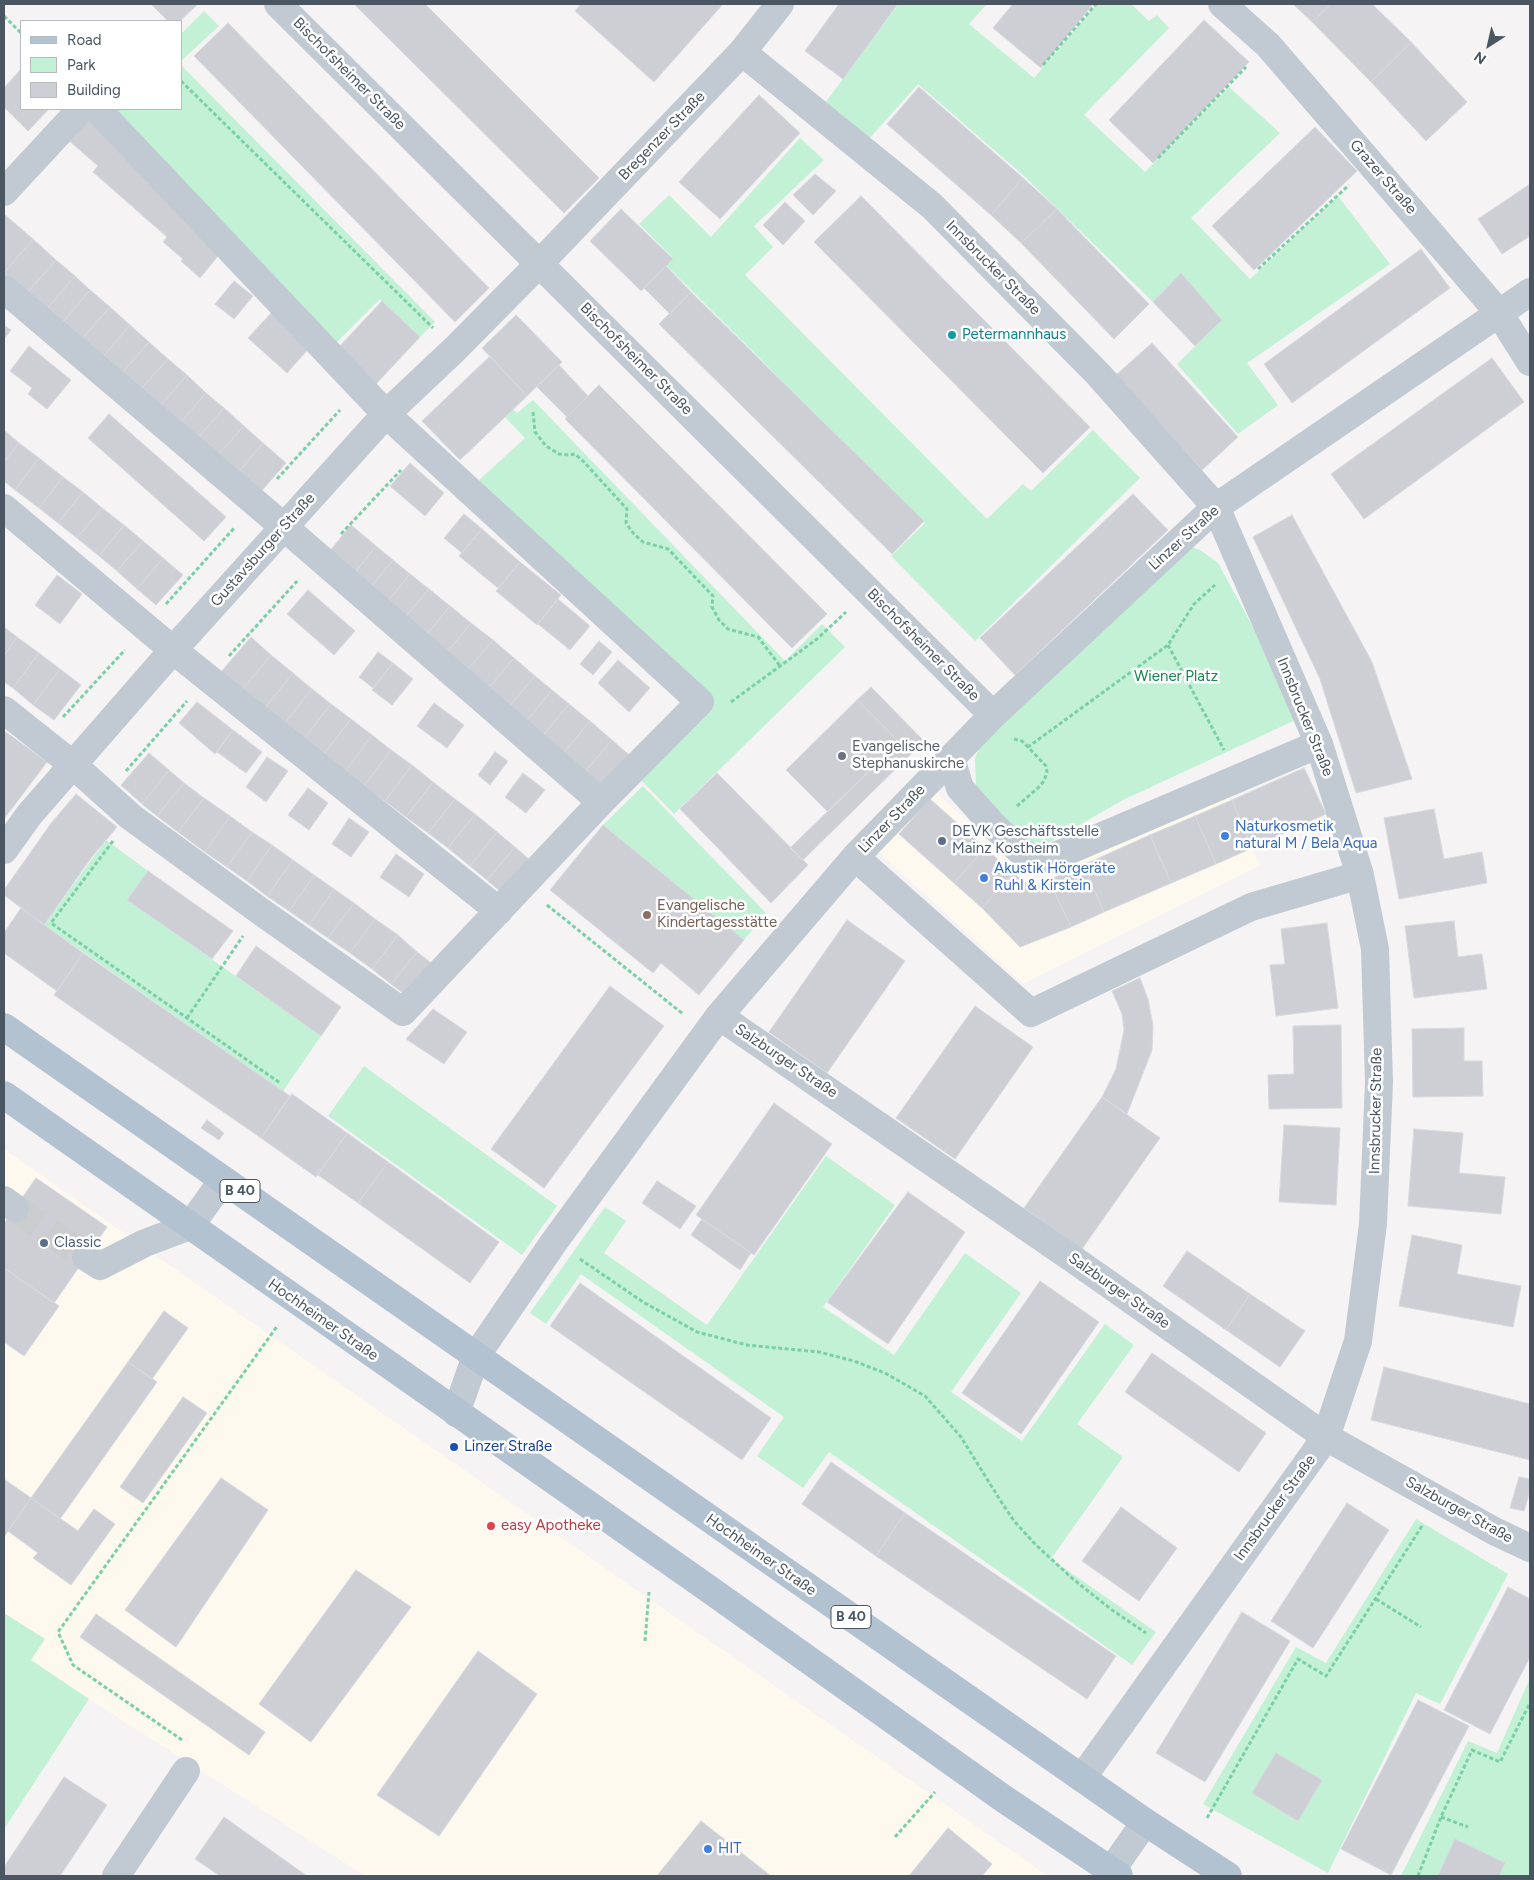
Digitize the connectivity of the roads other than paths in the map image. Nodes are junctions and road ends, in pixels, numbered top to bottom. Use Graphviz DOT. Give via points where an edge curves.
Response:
graph roads {
  1 [pos="278,4"];
  2 [pos="780,4"];
  3 [pos="1222,4"];
  4 [pos="742,52"];
  5 [pos="80,110"];
  6 [pos="98,110"];
  7 [pos="4,192"];
  8 [pos="540,264"];
  9 [pos="4,289"];
  10 [pos="1530,292"];
  11 [pos="1499,313"];
  12 [pos="1530,362"];
  13 [pos="386,414"];
  14 [pos="1216,507"];
  15 [pos="4,508"];
  16 [pos="284,527"];
  17 [pos="173,650"];
  18 [pos="4,710"];
  19 [pos="993,715"];
  20 [pos="1319,744"];
  21 [pos="951,759"];
  22 [pos="72,764"];
  23 [pos="601,802"];
  24 [pos="4,850"];
  25 [pos="856,857"];
  26 [pos="1360,875"];
  27 [pos="499,911"];
  28 [pos="713,1024"];
  29 [pos="4,1027"];
  30 [pos="4,1095"];
  31 [pos="223,1180"];
  32 [pos="190,1226"];
  33 [pos="86,1256"];
  34 [pos="476,1356"];
  35 [pos="456,1413"];
  36 [pos="1326,1437"];
  37 [pos="1530,1548"];
  38 [pos="186,1771"];
  39 [pos="1082,1778"];
  40 [pos="1145,1822"];
  41 [pos="1113,1875"];
  42 [pos="116,1876"];
  43 [pos="1228,1876"];
  1 -- 8 [label="street, Bischofsheimer Straße"];
  2 -- 4 [label="street, Bregenzer Straße"];
  3 -- 11 [label="street, Grazer Straße" via="1268,45"];
  4 -- 8 [label="street, Bregenzer Straße"];
  4 -- 14 [label="street, Innsbrucker Straße" via="932,206 1098,374"];
  5 -- 7 [label="street"];
  6 -- 13 [label="street"];
  8 -- 13 [label="street, Gustavsburger Straße"];
  8 -- 19 [label="street, Bischofsheimer Straße"];
  9 -- 16 [label="street"];
  10 -- 11 [label="street, Linzer Straße"];
  11 -- 12 [label="street, Grazer Straße"];
  11 -- 14 [label="street, Linzer Straße"];
  13 -- 16 [label="street, Gustavsburger Straße"];
  13 -- 23 [label="street" via="700,702"];
  14 -- 19 [label="street, Linzer Straße"];
  14 -- 20 [label="street, Innsbrucker Straße"];
  15 -- 17 [label="street"];
  16 -- 17 [label="street, Gustavsburger Straße"];
  16 -- 23 [label="street"];
  17 -- 22 [label="street, Gustavsburger Straße"];
  17 -- 27 [label="street"];
  18 -- 22 [label="street"];
  19 -- 21 [label="street, Linzer Straße"];
  20 -- 21 [label="street" via="1046,860 1026,855 993,825 960,788"];
  20 -- 26 [label="street, Innsbrucker Straße"];
  21 -- 25 [label="street, Linzer Straße"];
  22 -- 24 [label="street, Gustavsburger Straße"];
  22 -- 27 [label="street" via="131,817 403,1012"];
  23 -- 27 [label="street"];
  25 -- 26 [label="street" via="1031,1014 1251,907"];
  25 -- 28 [label="street, Linzer Straße"];
  26 -- 36 [label="street, Innsbrucker Straße" via="1375,959 1379,1082 1373,1224 1358,1341"];
  28 -- 34 [label="street, Linzer Straße" via="554,1242"];
  28 -- 36 [label="street, Salzburger Straße" via="1065,1253"];
  29 -- 31 [label="main road, Hochheimer Straße / B 40"];
  30 -- 32 [label="main road, Hochheimer Straße"];
  31 -- 32 [label="street"];
  31 -- 34 [label="main road, Hochheimer Straße / B 40"];
  32 -- 33 [label="street" via="145,1243 100,1266"];
  32 -- 35 [label="main road, Hochheimer Straße"];
  34 -- 35 [label="street"];
  34 -- 39 [label="main road, Hochheimer Straße / B 40"];
  35 -- 41 [label="main road, Hochheimer Straße"];
  36 -- 37 [label="street, Salzburger Straße"];
  36 -- 39 [label="street, Innsbrucker Straße"];
  38 -- 42 [label="street"];
  39 -- 40 [label="main road, Hochheimer Straße / B 40"];
  40 -- 41 [label="street, Hochheimer Straße"];
  40 -- 43 [label="main road, Hochheimer Straße / B 40"];
}
